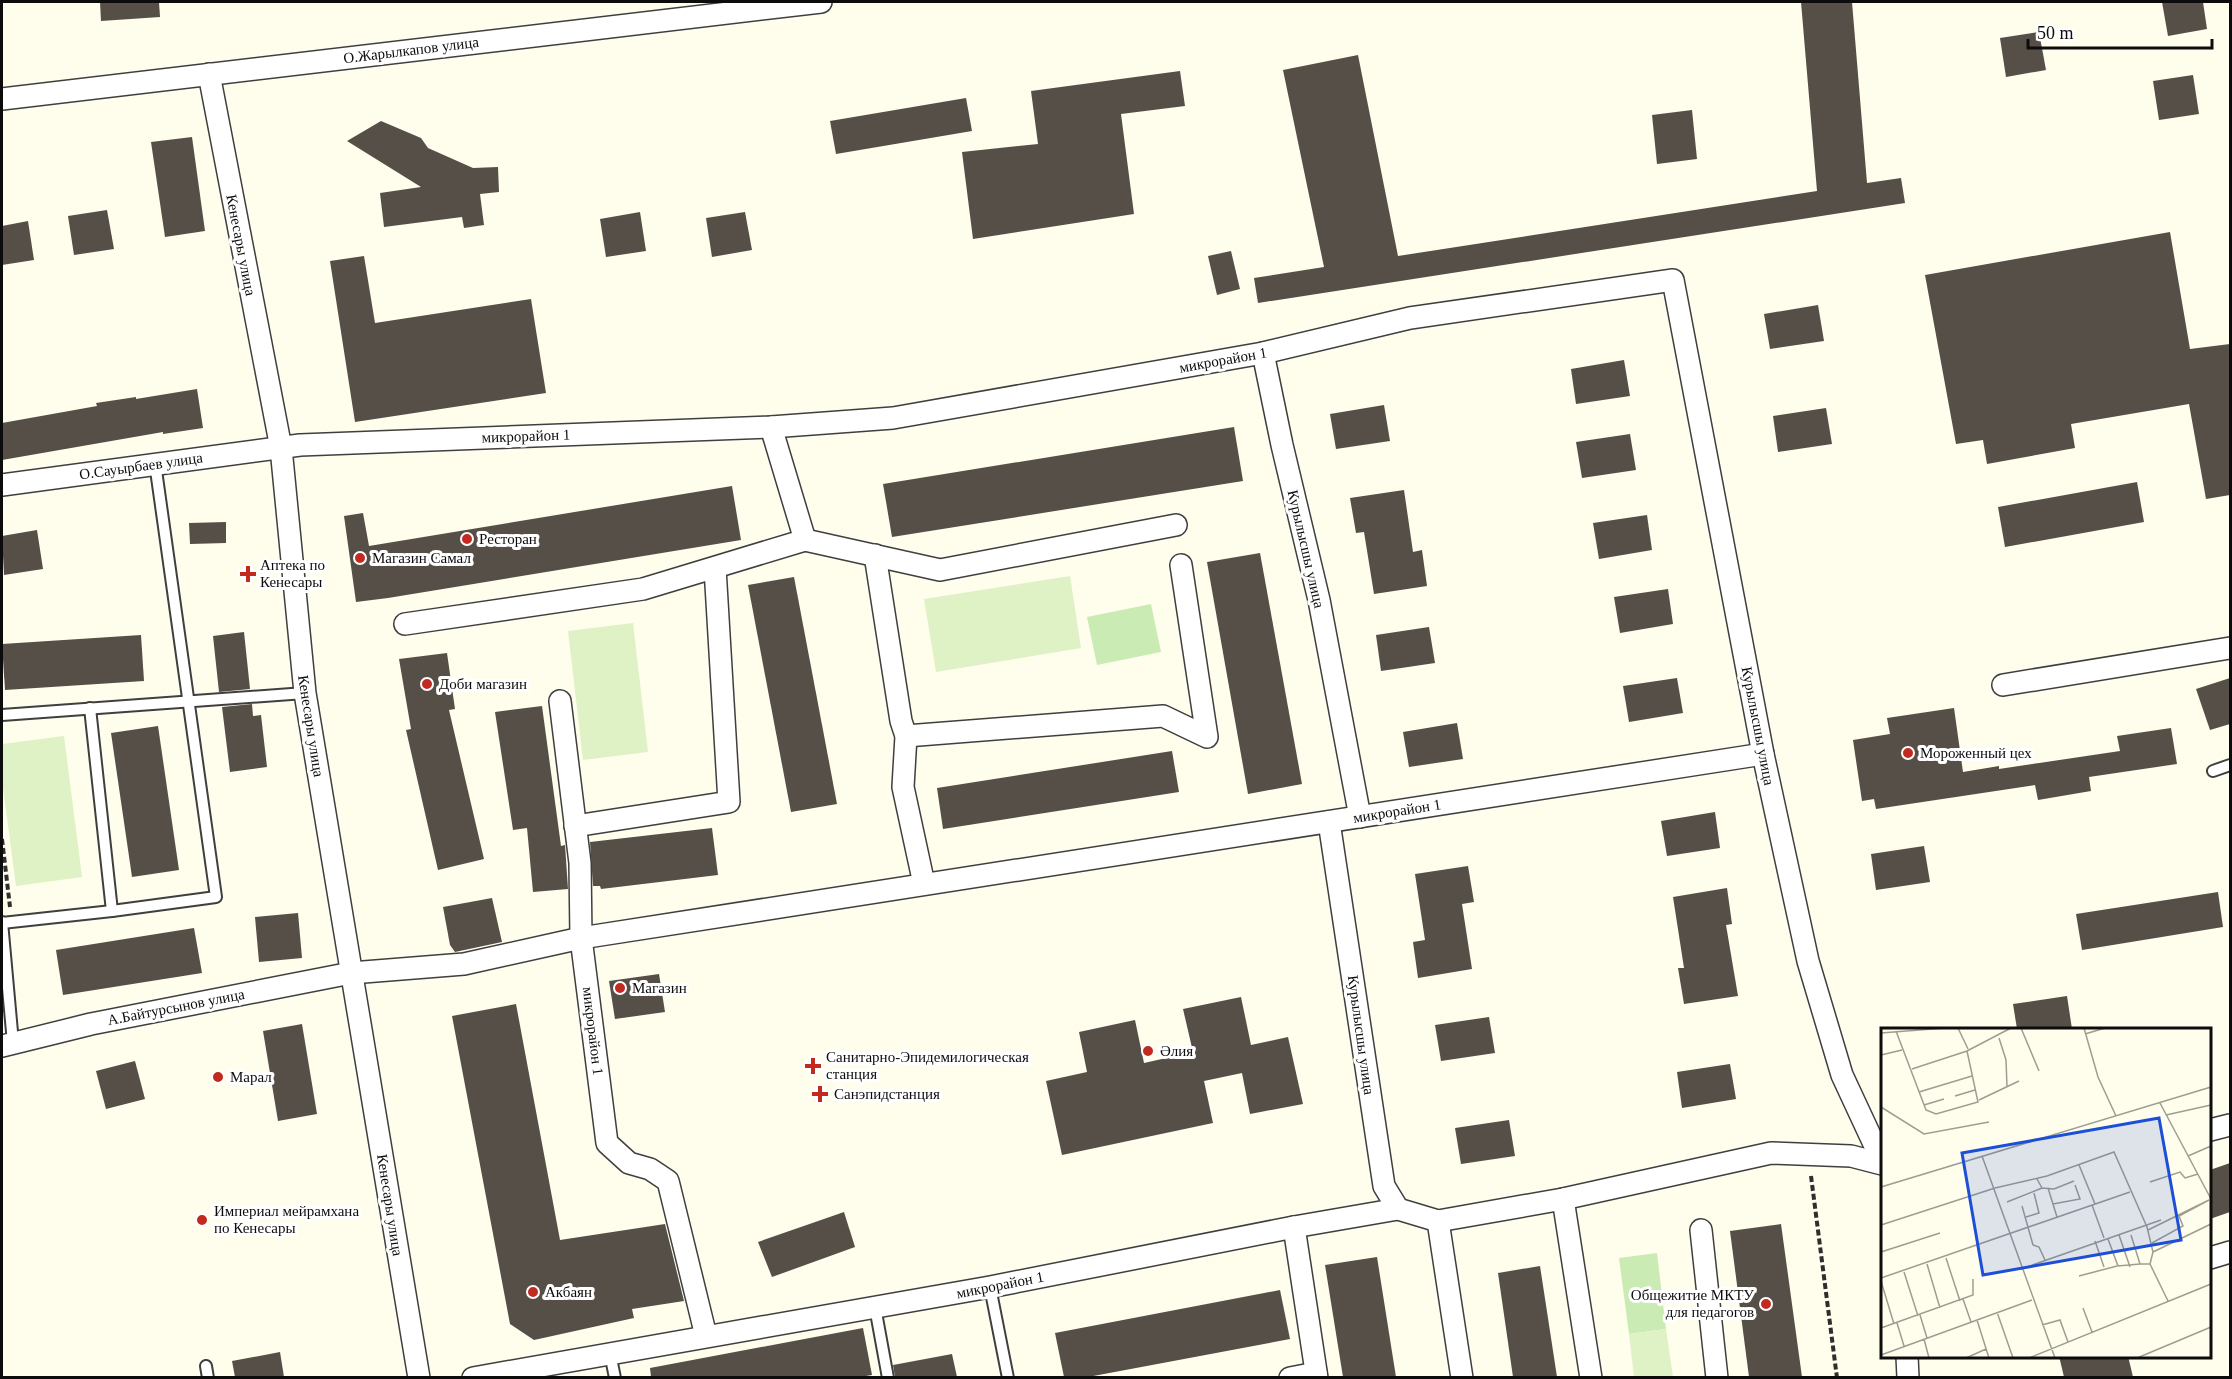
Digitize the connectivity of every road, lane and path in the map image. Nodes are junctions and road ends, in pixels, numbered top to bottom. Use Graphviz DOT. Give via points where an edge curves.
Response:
graph roads {
  1 [pos="821,2"];
  2 [pos="209,74"];
  3 [pos="2,99"];
  4 [pos="1672,280"];
  5 [pos="1263,353"];
  6 [pos="771,427"];
  7 [pos="280,447"];
  8 [pos="155,463"];
  9 [pos="2,485"];
  10 [pos="1176,525"];
  11 [pos="806,540"];
  12 [pos="875,555"];
  13 [pos="1181,565"];
  14 [pos="715,568"];
  15 [pos="405,624"];
  16 [pos="2230,648"];
  17 [pos="2003,685"];
  18 [pos="305,693"];
  19 [pos="189,701"];
  20 [pos="560,701"];
  21 [pos="90,708"];
  22 [pos="2,715"];
  23 [pos="906,736"];
  24 [pos="1763,754"];
  25 [pos="2230,765"];
  26 [pos="2213,771"];
  27 [pos="1360,817"];
  28 [pos="1329,822"];
  29 [pos="575,826"];
  30 [pos="924,884"];
  31 [pos="112,911"];
  32 [pos="2,922"];
  33 [pos="580,938"];
  34 [pos="351,973"];
  35 [pos="7,1045"];
  36 [pos="2230,1125"];
  37 [pos="2211,1130"];
  38 [pos="1808,1154"];
  39 [pos="1881,1160"];
  40 [pos="1881,1162"];
  41 [pos="1563,1199"];
  42 [pos="1398,1209"];
  43 [pos="1438,1221"];
  44 [pos="1294,1227"];
  45 [pos="1701,1230"];
  46 [pos="2230,1252"];
  47 [pos="2211,1258"];
  48 [pos="990,1287"];
  49 [pos="874,1307"];
  50 [pos="706,1336"];
  51 [pos="610,1353"];
  52 [pos="1907,1358"];
  53 [pos="206,1366"];
  54 [pos="1316,1375"];
  55 [pos="208,1377"];
  56 [pos="419,1377"];
  57 [pos="473,1377"];
  58 [pos="615,1377"];
  59 [pos="888,1377"];
  60 [pos="1008,1377"];
  61 [pos="1290,1377"];
  62 [pos="1462,1377"];
  63 [pos="1591,1377"];
  64 [pos="1717,1377"];
  65 [pos="1837,1377"];
  66 [pos="1908,1377"];
  1 -- 2 [label="street, О.Жарылкапов улица"];
  2 -- 3 [label="street, О.Жарылкапов улица"];
  2 -- 7 [label="street, Кенесары улица"];
  4 -- 5 [label="street, микрорайон 1" via="1410,318"];
  4 -- 24 [label="street, Курылысшы улица"];
  5 -- 6 [label="street, микрорайон 1" via="893,418"];
  5 -- 27 [label="street, Курылысшы улица" via="1319,600"];
  6 -- 7 [label="street, микрорайон 1"];
  6 -- 11 [label="street"];
  7 -- 8 [label="street, О.Сауырбаев улица"];
  7 -- 18 [label="street, Кенесары улица"];
  8 -- 9 [label="street, О.Сауырбаев улица"];
  8 -- 19 [label="lane"];
  10 -- 12 [label="street" via="940,570"];
  11 -- 12 [label="street"];
  11 -- 14 [label="street"];
  12 -- 23 [label="street"];
  13 -- 23 [label="street" via="1207,737 1163,716"];
  14 -- 15 [label="street" via="643,589"];
  14 -- 29 [label="street" via="729,801"];
  16 -- 17 [label="street"];
  18 -- 19 [label="lane"];
  18 -- 34 [label="street, Кенесары улица"];
  19 -- 21 [label="lane"];
  19 -- 31 [label="lane" via="216,897"];
  20 -- 29 [label="street, микрорайон 1"];
  21 -- 22 [label="lane"];
  21 -- 31 [label="lane"];
  23 -- 30 [label="street" via="903,787"];
  24 -- 27 [label="street, микрорайон 1"];
  24 -- 39 [label="street, Курылысшы улица" via="1808,961 1842,1075"];
  25 -- 26 [label="lane"];
  27 -- 28 [label="street, микрорайон 1"];
  28 -- 30 [label="street, микрорайон 1"];
  28 -- 42 [label="street, Курылысшы улица" via="1384,1186"];
  29 -- 33 [label="street, микрорайон 1" via="580,863"];
  30 -- 33 [label="street, микрорайон 1"];
  31 -- 32 [label="lane"];
  32 -- 35 [label="lane"];
  33 -- 34 [label="street, микрорайон 1" via="464,964"];
  33 -- 50 [label="street, микрорайон 1" via="607,1143 629,1163 650,1169 668,1181"];
  34 -- 35 [label="street, А.Байтурсынов улица" via="91,1024"];
  34 -- 56 [label="street, Кенесары улица"];
  36 -- 37 [label="street"];
  38 -- 40 [label="street"];
  38 -- 41 [label="street" via="1771,1153"];
  38 -- 65 [label="path"];
  41 -- 43 [label="street"];
  41 -- 63 [label="street"];
  42 -- 43 [label="street"];
  42 -- 44 [label="street, микрорайон 1"];
  43 -- 62 [label="street"];
  44 -- 48 [label="street, микрорайон 1"];
  44 -- 54 [label="street"];
  45 -- 64 [label="street"];
  46 -- 47 [label="street"];
  48 -- 49 [label="street, микрорайон 1"];
  48 -- 60 [label="lane"];
  49 -- 50 [label="street, микрорайон 1"];
  49 -- 59 [label="lane"];
  50 -- 51 [label="street, микрорайон 1"];
  51 -- 57 [label="street, микрорайон 1"];
  51 -- 58 [label="lane"];
  52 -- 66 [label="street"];
  53 -- 55 [label="lane"];
  54 -- 61 [label="street"];
}
